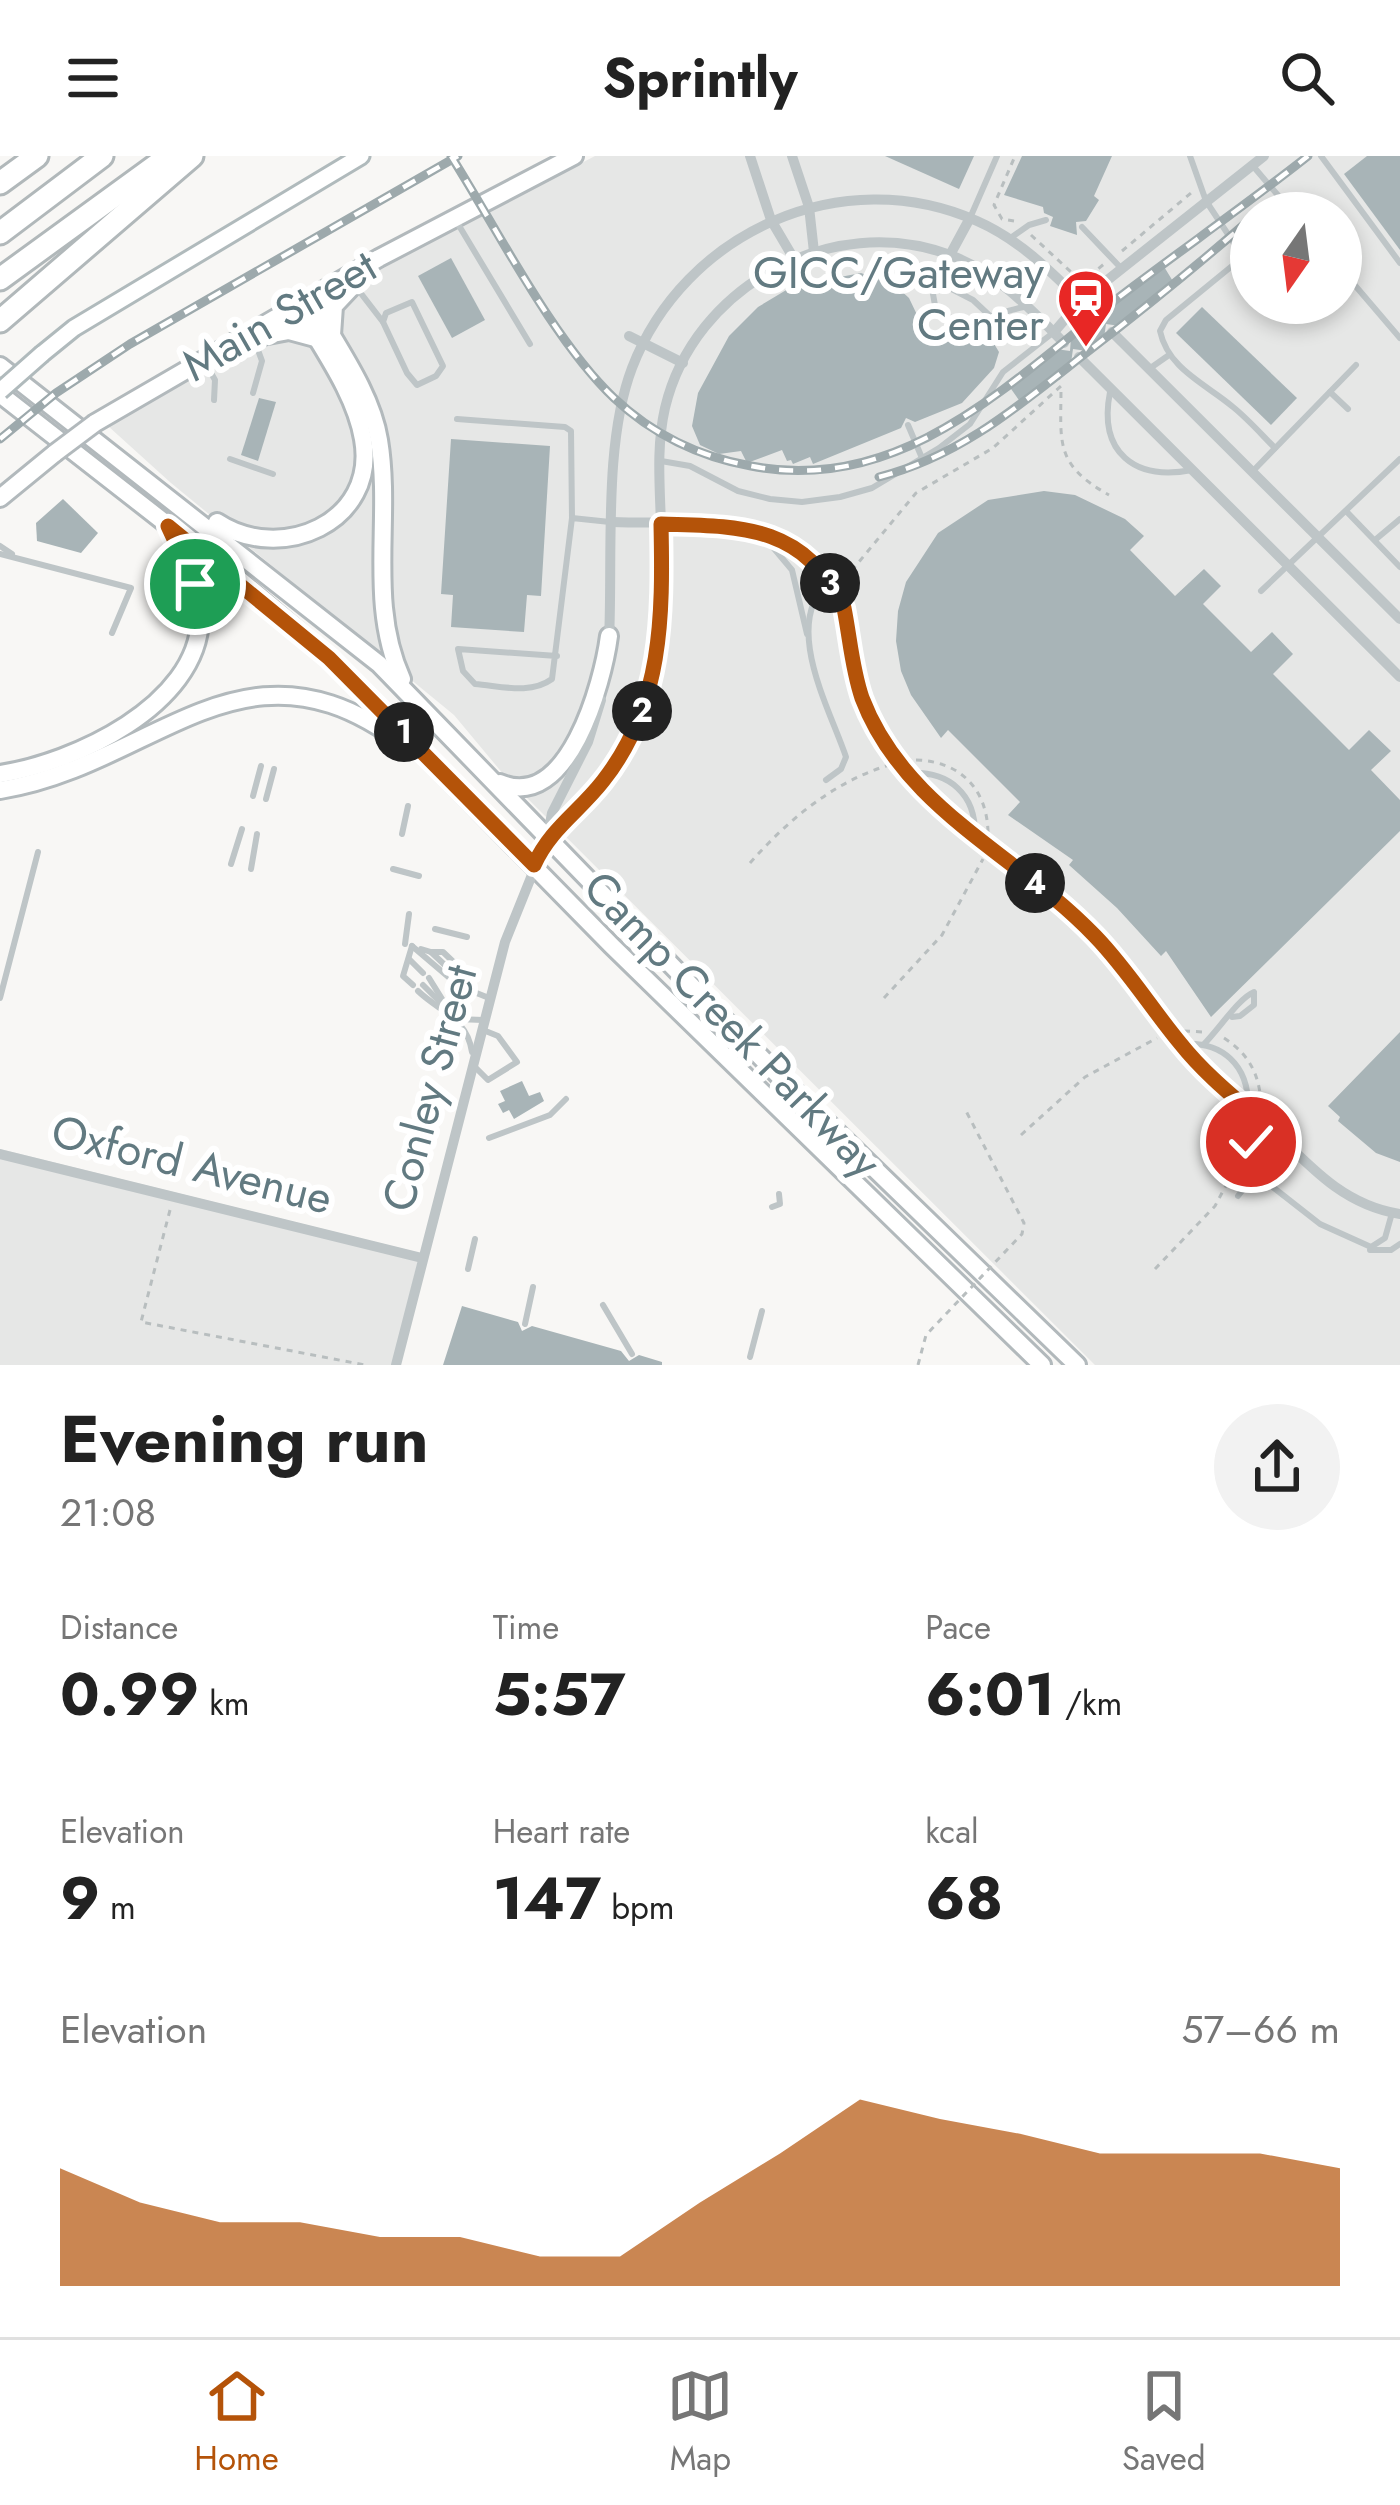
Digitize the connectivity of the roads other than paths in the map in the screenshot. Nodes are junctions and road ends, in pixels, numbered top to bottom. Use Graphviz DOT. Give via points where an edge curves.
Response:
graph roads {
  1 [pos="37,156"];
  2 [pos="102,156"];
  3 [pos="169,156"];
  4 [pos="192,156"];
  5 [pos="361,156"];
  6 [pos="574,156"];
  7 [pos="750,156"];
  8 [pos="792,156"];
  9 [pos="997,156"];
  10 [pos="1190,156"];
  11 [pos="1264,156"];
  12 [pos="1322,156"];
  13 [pos="1252,165"];
  14 [pos="0,183"];
  15 [pos="1275,192"];
  16 [pos="1206,201"];
  17 [pos="809,207"];
  18 [pos="455,217"];
  19 [pos="970,218"];
  20 [pos="771,220"];
  21 [pos="1046,220"];
  22 [pos="1082,227"];
  23 [pos="0,232"];
  24 [pos="1230,237"];
  25 [pos="1010,238"];
  26 [pos="814,252"];
  27 [pos="950,255"];
  28 [pos="379,258"];
  29 [pos="794,259"];
  30 [pos="1400,263"];
  31 [pos="1230,268"];
  32 [pos="1122,269"];
  33 [pos="0,279"];
  34 [pos="938,282"];
  35 [pos="354,285"];
  36 [pos="1362,294"];
  37 [pos="1081,301"];
  38 [pos="304,302"];
  39 [pos="1028,306"];
  40 [pos="989,315"];
  41 [pos="1097,317"];
  42 [pos="0,321"];
  43 [pos="383,322"];
  44 [pos="1054,332"];
  45 [pos="1112,332"];
  46 [pos="629,336"];
  47 [pos="253,338"];
  48 [pos="1400,338"];
  49 [pos="324,339"];
  50 [pos="643,343"];
  51 [pos="1064,343"];
  52 [pos="530,344"];
  53 [pos="222,348"];
  54 [pos="1169,355"];
  55 [pos="1079,357"];
  56 [pos="202,358"];
  57 [pos="682,363"];
  58 [pos="1357,365"];
  59 [pos="0,366"];
  60 [pos="1149,368"];
  61 [pos="1111,389"];
  62 [pos="0,393"];
  63 [pos="253,393"];
  64 [pos="1327,395"];
  65 [pos="214,400"];
  66 [pos="1348,409"];
  67 [pos="458,419"];
  68 [pos="908,425"];
  69 [pos="1275,448"];
  70 [pos="922,458"];
  71 [pos="230,459"];
  72 [pos="1400,459"];
  73 [pos="660,461"];
  74 [pos="1192,470"];
  75 [pos="1252,472"];
  76 [pos="273,474"];
  77 [pos="161,490"];
  78 [pos="0,498"];
  79 [pos="1346,511"];
  80 [pos="572,518"];
  81 [pos="1400,519"];
  82 [pos="613,522"];
  83 [pos="661,524"];
  84 [pos="168,526"];
  85 [pos="747,528"];
  86 [pos="1316,536"];
  87 [pos="1375,540"];
  88 [pos="0,550"];
  89 [pos="1287,565"];
  90 [pos="1400,567"];
  91 [pos="832,586"];
  92 [pos="1261,591"];
  93 [pos="1400,619"];
  94 [pos="112,633"];
  95 [pos="609,635"];
  96 [pos="557,656"];
  97 [pos="814,669"];
  98 [pos="1400,677"];
  99 [pos="407,690"];
  100 [pos="261,766"];
  101 [pos="274,769"];
  102 [pos="909,773"];
  103 [pos="0,775"];
  104 [pos="495,780"];
  105 [pos="826,780"];
  106 [pos="457,787"];
  107 [pos="0,790"];
  108 [pos="253,796"];
  109 [pos="266,799"];
  110 [pos="408,806"];
  111 [pos="242,829"];
  112 [pos="257,834"];
  113 [pos="402,834"];
  114 [pos="548,835"];
  115 [pos="975,839"];
  116 [pos="38,852"];
  117 [pos="231,864"];
  118 [pos="534,865"];
  119 [pos="251,869"];
  120 [pos="393,869"];
  121 [pos="419,876"];
  122 [pos="409,914"];
  123 [pos="435,928"];
  124 [pos="467,938"];
  125 [pos="409,945"];
  126 [pos="408,958"];
  127 [pos="494,980"];
  128 [pos="421,982"];
  129 [pos="468,987"];
  130 [pos="0,998"];
  131 [pos="489,998"];
  132 [pos="449,1010"];
  133 [pos="1232,1017"];
  134 [pos="455,1019"];
  135 [pos="481,1024"];
  136 [pos="1181,1044"];
  137 [pos="1204,1044"];
  138 [pos="472,1060"];
  139 [pos="566,1100"];
  140 [pos="1254,1114"];
  141 [pos="489,1138"];
  142 [pos="0,1154"];
  143 [pos="779,1194"];
  144 [pos="1238,1196"];
  145 [pos="772,1208"];
  146 [pos="1396,1214"];
  147 [pos="475,1239"];
  148 [pos="1400,1244"];
  149 [pos="1362,1245"];
  150 [pos="422,1258"];
  151 [pos="436,1261"];
  152 [pos="468,1269"];
  153 [pos="533,1287"];
  154 [pos="603,1305"];
  155 [pos="762,1311"];
  156 [pos="525,1324"];
  157 [pos="632,1354"];
  158 [pos="750,1358"];
  159 [pos="396,1365"];
  160 [pos="1042,1365"];
  161 [pos="1077,1365"];
  1 -- 14 [label="highway"];
  2 -- 23 [label="highway"];
  3 -- 33 [label="highway"];
  4 -- 42 [label="highway"];
  5 -- 62 [label="street, bridge" via="74,328"];
  6 -- 18 [label="main road, Main Street"];
  7 -- 20 [label="street"];
  8 -- 17 [label="street"];
  9 -- 19 [label="lane"];
  10 -- 16 [label="lane"];
  11 -- 13 [label="street"];
  12 -- 30 [label="lane"];
  13 -- 15 [label="lane"];
  13 -- 16 [label="street"];
  16 -- 24 [label="lane"];
  16 -- 32 [label="street"];
  17 -- 19 [label="street, Conley Street" via="902,201"];
  17 -- 20 [label="street, Conley Street"];
  17 -- 26 [label="street"];
  18 -- 28 [label="main road, Main Street"];
  18 -- 52 [label="lane"];
  19 -- 25 [label="street, Conley Street"];
  19 -- 27 [label="street"];
  20 -- 29 [label="street"];
  20 -- 50 [label="street, Conley Street" via="698,270"];
  21 -- 25 [label="lane"];
  22 -- 32 [label="lane"];
  25 -- 37 [label="street, Conley Street"];
  26 -- 27 [label="street" via="898,243"];
  26 -- 29 [label="street"];
  27 -- 34 [label="lane"];
  27 -- 39 [label="street"];
  28 -- 35 [label="main road"];
  28 -- 38 [label="main road, Main Street"];
  29 -- 57 [label="street" via="729,301"];
  31 -- 54 [label="lane" via="1166,320 1160,332"];
  32 -- 37 [label="street"];
  34 -- 40 [label="lane"];
  34 -- 40 [label="lane" via="936,311 967,323"];
  35 -- 43 [label="lane"];
  35 -- 49 [label="main road" via="334,306"];
  36 -- 48 [label="lane"];
  37 -- 41 [label="street, Conley Street"];
  37 -- 44 [label="street"];
  38 -- 49 [label="main road"];
  38 -- 53 [label="main road, Main Street"];
  39 -- 40 [label="lane"];
  39 -- 44 [label="street"];
  43 -- 43 [label="lane" via="412,302 443,366 436,376 416,385"];
  44 -- 51 [label="street"];
  44 -- 70 [label="lane" via="1003,372 970,424"];
  45 -- 60 [label="street"];
  46 -- 50 [label="street"];
  47 -- 49 [label="main road" via="289,331"];
  47 -- 53 [label="main road"];
  47 -- 63 [label="lane" via="262,361"];
  49 -- 77 [label="main road" via="363,436 362,472 338,516 306,536 267,541 232,532"];
  49 -- 99 [label="main road" via="369,407 379,438 384,616"];
  50 -- 57 [label="street"];
  50 -- 82 [label="street, Conley Street" via="618,425"];
  53 -- 56 [label="main road, Main Street"];
  54 -- 60 [label="lane"];
  54 -- 69 [label="lane"];
  55 -- 61 [label="street"];
  56 -- 65 [label="lane" via="215,380"];
  56 -- 78 [label="main road, Main Street, bridge" via="95,423"];
  57 -- 73 [label="street" via="666,406"];
  58 -- 64 [label="lane"];
  59 -- 77 [label="main road, Camp Creek Parkway"];
  60 -- 75 [label="street"];
  61 -- 74 [label="street"];
  61 -- 74 [label="lane" via="1108,423 1123,458 1156,474"];
  62 -- 84 [label="main road, Camp Creek Parkway"];
  64 -- 66 [label="lane"];
  64 -- 69 [label="lane"];
  67 -- 80 [label="lane" via="571,431"];
  68 -- 70 [label="lane"];
  69 -- 75 [label="lane"];
  70 -- 73 [label="lane" via="872,488 802,502 739,491"];
  71 -- 76 [label="lane"];
  72 -- 79 [label="lane"];
  73 -- 83 [label="street"];
  74 -- 89 [label="street"];
  75 -- 86 [label="street"];
  77 -- 99 [label="main road, Camp Creek Parkway"];
  79 -- 86 [label="lane"];
  79 -- 87 [label="lane"];
  80 -- 82 [label="lane"];
  80 -- 96 [label="lane"];
  81 -- 87 [label="lane"];
  82 -- 83 [label="street"];
  82 -- 95 [label="street, Conley Street"];
  83 -- 85 [label="street"];
  83 -- 114 [label="street" via="661,639 642,712 603,781"];
  84 -- 103 [label="main road" via="199,598 188,665 156,701 95,744"];
  84 -- 106 [label="main road, Camp Creek Parkway" via="329,658"];
  85 -- 91 [label="street" via="788,543"];
  85 -- 97 [label="lane" via="792,570"];
  86 -- 89 [label="lane"];
  86 -- 93 [label="street"];
  87 -- 90 [label="lane"];
  88 -- 94 [label="lane" via="131,588"];
  89 -- 92 [label="lane"];
  89 -- 98 [label="street"];
  91 -- 97 [label="lane" via="810,607"];
  91 -- 102 [label="street" via="863,699"];
  95 -- 104 [label="main road" via="595,698 558,767 527,788"];
  95 -- 114 [label="street, Conley Street" via="595,722"];
  96 -- 96 [label="lane" via="552,679 527,688 475,684 458,650"];
  97 -- 105 [label="lane" via="846,757"];
  99 -- 104 [label="main road, Camp Creek Parkway"];
  100 -- 108 [label="lane"];
  101 -- 109 [label="lane"];
  102 -- 115 [label="street"];
  102 -- 115 [label="lane" via="959,788 973,812"];
  104 -- 114 [label="main road, Camp Creek Parkway"];
  106 -- 107 [label="main road" via="368,720 277,694 205,709 76,770"];
  106 -- 118 [label="main road, Camp Creek Parkway"];
  110 -- 113 [label="lane"];
  111 -- 117 [label="lane"];
  112 -- 119 [label="lane"];
  114 -- 118 [label="street, Conley Street"];
  114 -- 161 [label="main road, Camp Creek Parkway" via="765,1061"];
  115 -- 136 [label="street" via="1093,933"];
  116 -- 130 [label="lane"];
  118 -- 127 [label="street, Conley Street"];
  118 -- 160 [label="main road, Camp Creek Parkway"];
  120 -- 121 [label="lane"];
  122 -- 125 [label="lane"];
  123 -- 124 [label="lane"];
  125 -- 126 [label="lane"];
  125 -- 129 [label="lane"];
  125 -- 129 [label="lane" via="431,952"];
  126 -- 128 [label="lane"];
  126 -- 128 [label="lane" via="404,973"];
  127 -- 129 [label="lane" via="480,991"];
  127 -- 131 [label="street, Conley Street"];
  128 -- 132 [label="lane"];
  128 -- 132 [label="lane" via="428,1001"];
  129 -- 131 [label="lane"];
  131 -- 135 [label="street, Conley Street"];
  132 -- 134 [label="lane"];
  133 -- 133 [label="lane" via="1255,1005 1254,992 1244,996"];
  133 -- 137 [label="lane"];
  134 -- 135 [label="lane"];
  134 -- 138 [label="lane" via="470,1038"];
  135 -- 138 [label="street, Conley Street"];
  135 -- 138 [label="lane" via="517,1062 488,1080"];
  136 -- 137 [label="lane"];
  136 -- 140 [label="street"];
  137 -- 140 [label="lane" via="1233,1059"];
  138 -- 150 [label="street, Conley Street"];
  139 -- 141 [label="lane"];
  140 -- 146 [label="street" via="1321,1178"];
  142 -- 150 [label="street, Oxford Avenue"];
  143 -- 145 [label="lane"];
  144 -- 149 [label="lane" via="1261,1177 1320,1224"];
  146 -- 149 [label="lane" via="1379,1245"];
  147 -- 152 [label="lane"];
  148 -- 149 [label="lane" via="1382,1252"];
  150 -- 151 [label="lane, Oxford Avenue"];
  150 -- 159 [label="street, Conley Street"];
  153 -- 156 [label="lane"];
  154 -- 157 [label="lane"];
  155 -- 158 [label="lane"];
}
